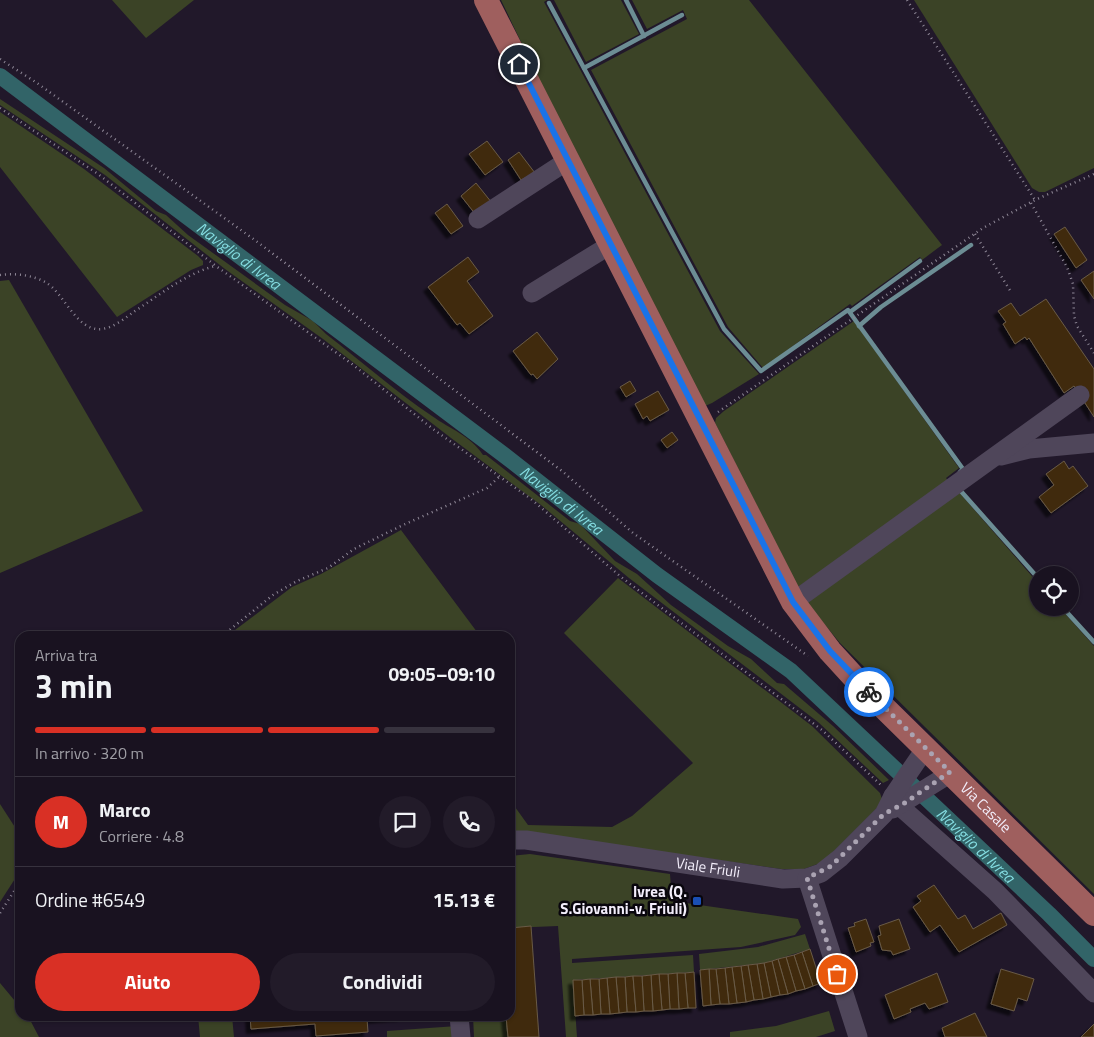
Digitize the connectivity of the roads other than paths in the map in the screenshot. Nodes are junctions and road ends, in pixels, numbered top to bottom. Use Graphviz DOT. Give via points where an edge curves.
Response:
graph roads {
  1 [pos="486,0"];
  2 [pos="567,161"];
  3 [pos="478,219"];
  4 [pos="610,245"];
  5 [pos="532,293"];
  6 [pos="1080,395"];
  7 [pos="1094,443"];
  8 [pos="990,459"];
  9 [pos="793,602"];
  10 [pos="920,756"];
  11 [pos="950,772"];
  12 [pos="898,800"];
  13 [pos="515,840"];
  14 [pos="807,878"];
  15 [pos="1094,914"];
  16 [pos="1094,993"];
  17 [pos="460,1021"];
  18 [pos="461,1037"];
  19 [pos="858,1037"];
  1 -- 2 [label="main road, Via Casale"];
  2 -- 3 [label="street"];
  2 -- 4 [label="main road, Via Casale"];
  4 -- 5 [label="street"];
  4 -- 9 [label="main road, Via Casale"];
  6 -- 8 [label="street"];
  7 -- 8 [label="street" via="1029,449"];
  8 -- 9 [label="street"];
  9 -- 10 [label="main road, Via Casale" via="830,651"];
  10 -- 11 [label="main road, Via Casale"];
  10 -- 12 [label="street, Viale Friuli"];
  11 -- 12 [label="street, Viale Friuli"];
  11 -- 15 [label="main road, Via Casale"];
  12 -- 14 [label="street, Viale Friuli" via="831,866"];
  12 -- 16 [label="street" via="904,810 1017,912"];
  13 -- 14 [label="street, Viale Friuli" via="783,879"];
  14 -- 19 [label="street"];
  17 -- 18 [label="street"];
}
